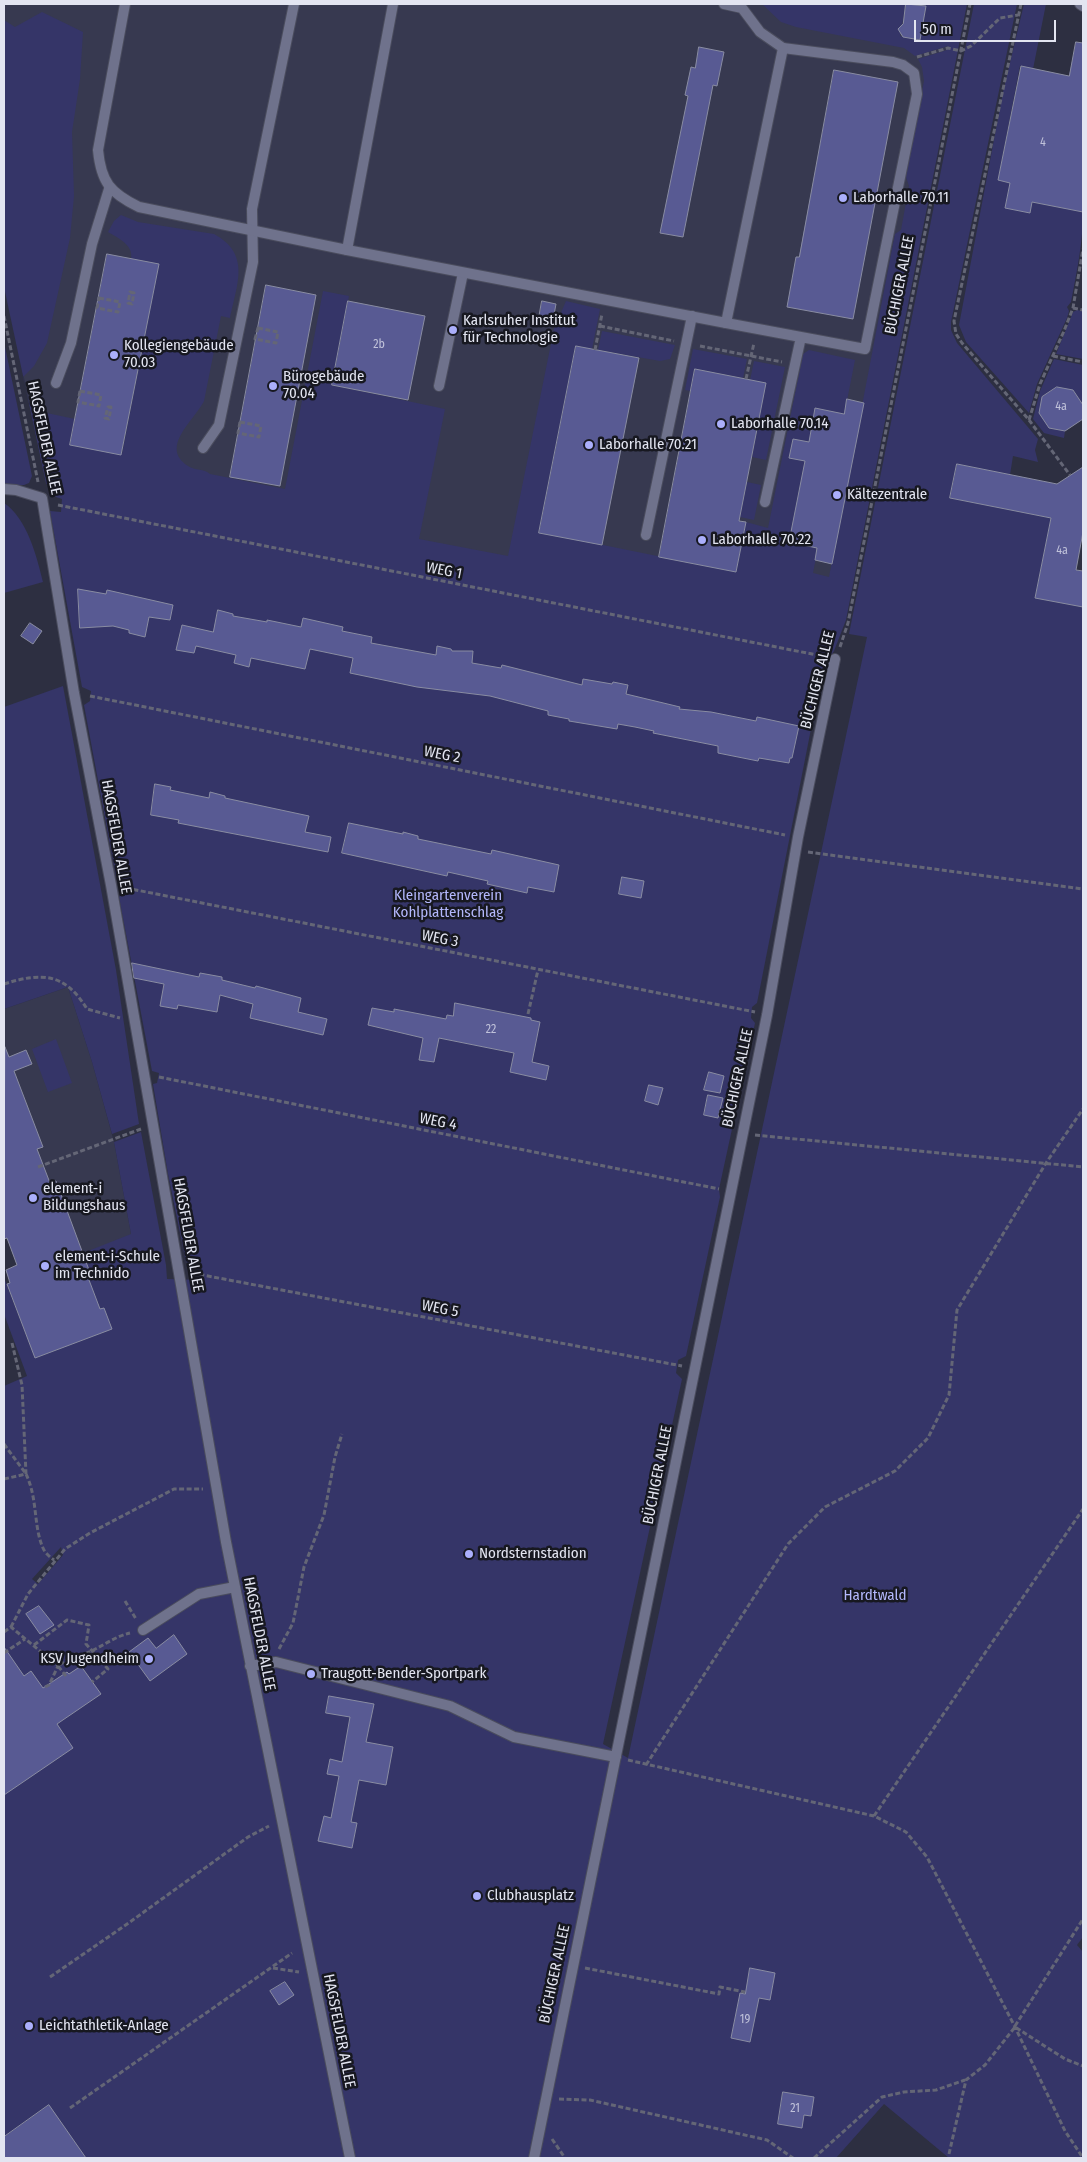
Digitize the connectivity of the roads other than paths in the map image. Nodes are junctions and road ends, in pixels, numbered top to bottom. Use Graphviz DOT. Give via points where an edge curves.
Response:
graph roads {
  1 [pos="125,4"];
  2 [pos="294,4"];
  3 [pos="393,4"];
  4 [pos="724,4"];
  5 [pos="1080,4"];
  6 [pos="742,6"];
  7 [pos="1083,6"];
  8 [pos="784,48"];
  9 [pos="109,189"];
  10 [pos="254,231"];
  11 [pos="347,250"];
  12 [pos="463,273"];
  13 [pos="692,316"];
  14 [pos="726,322"];
  15 [pos="801,337"];
  16 [pos="56,383"];
  17 [pos="440,386"];
  18 [pos="203,448"];
  19 [pos="4,489"];
  20 [pos="765,502"];
  21 [pos="646,535"];
  22 [pos="835,658"];
  23 [pos="235,1587"];
  24 [pos="143,1630"];
  25 [pos="250,1666"];
  26 [pos="616,1757"];
  27 [pos="350,2158"];
  28 [pos="534,2158"];
  1 -- 9 [label="street" via="98,150 100,169"];
  2 -- 10 [label="street" via="252,209"];
  3 -- 11 [label="street"];
  4 -- 6 [label="street"];
  5 -- 7 [label="street"];
  6 -- 8 [label="street" via="760,32"];
  8 -- 14 [label="street"];
  8 -- 15 [label="street" via="903,65 914,73 917,94 865,349"];
  9 -- 10 [label="street" via="139,207"];
  9 -- 16 [label="street" via="92,244 71,344"];
  10 -- 11 [label="street"];
  10 -- 18 [label="street" via="253,262 220,425"];
  11 -- 12 [label="street"];
  12 -- 13 [label="street"];
  12 -- 17 [label="street"];
  13 -- 14 [label="street"];
  13 -- 21 [label="street"];
  14 -- 15 [label="street"];
  15 -- 20 [label="street"];
  19 -- 23 [label="street, HAGSFELDER ALLEE" via="42,498"];
  22 -- 26 [label="street, BÜCHIGER ALLEE" via="767,1014"];
  23 -- 24 [label="street" via="199,1594"];
  23 -- 25 [label="street, HAGSFELDER ALLEE"];
  25 -- 26 [label="street" via="276,1662 450,1706 514,1737"];
  25 -- 27 [label="street, HAGSFELDER ALLEE"];
  26 -- 28 [label="street, BÜCHIGER ALLEE"];
}
